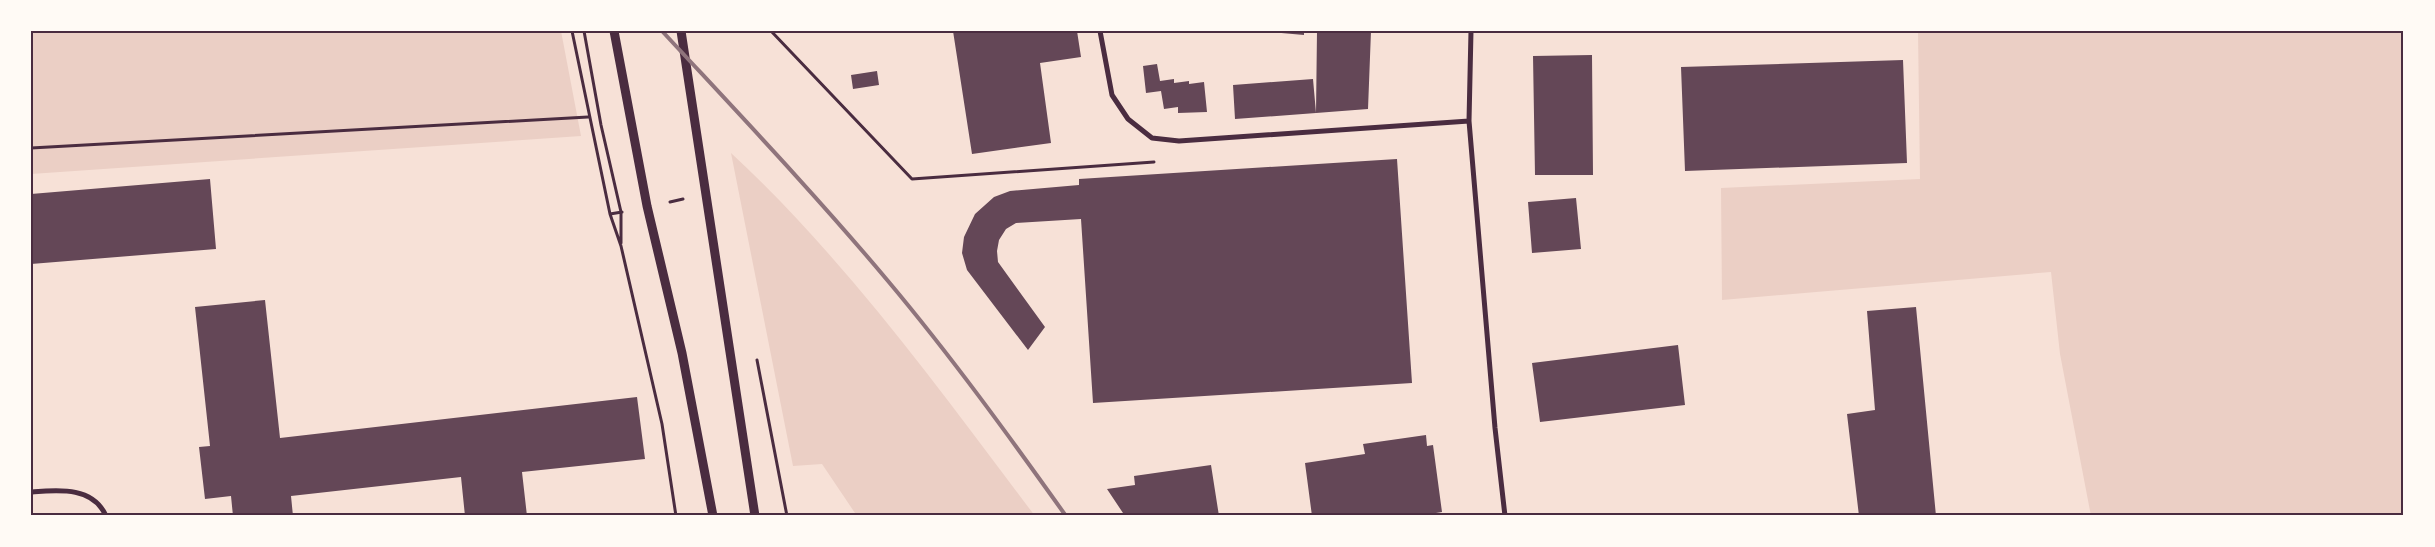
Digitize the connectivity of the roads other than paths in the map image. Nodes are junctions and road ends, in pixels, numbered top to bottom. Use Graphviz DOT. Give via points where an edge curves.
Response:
graph roads {
  1 [pos="614,31"];
  2 [pos="681,31"];
  3 [pos="1100,31"];
  4 [pos="1471,31"];
  5 [pos="1469,121"];
  6 [pos="31,492"];
  7 [pos="106,516"];
  8 [pos="713,516"];
  9 [pos="755,516"];
  10 [pos="1505,516"];
  1 -- 8 [label="street" via="646,206 682,353"];
  2 -- 9 [label="street"];
  3 -- 5 [label="street" via="1112,95 1128,119 1152,138 1180,141"];
  4 -- 5 [label="street"];
  5 -- 10 [label="street"];
  6 -- 7 [label="street" via="75,490 95,500"];
}
